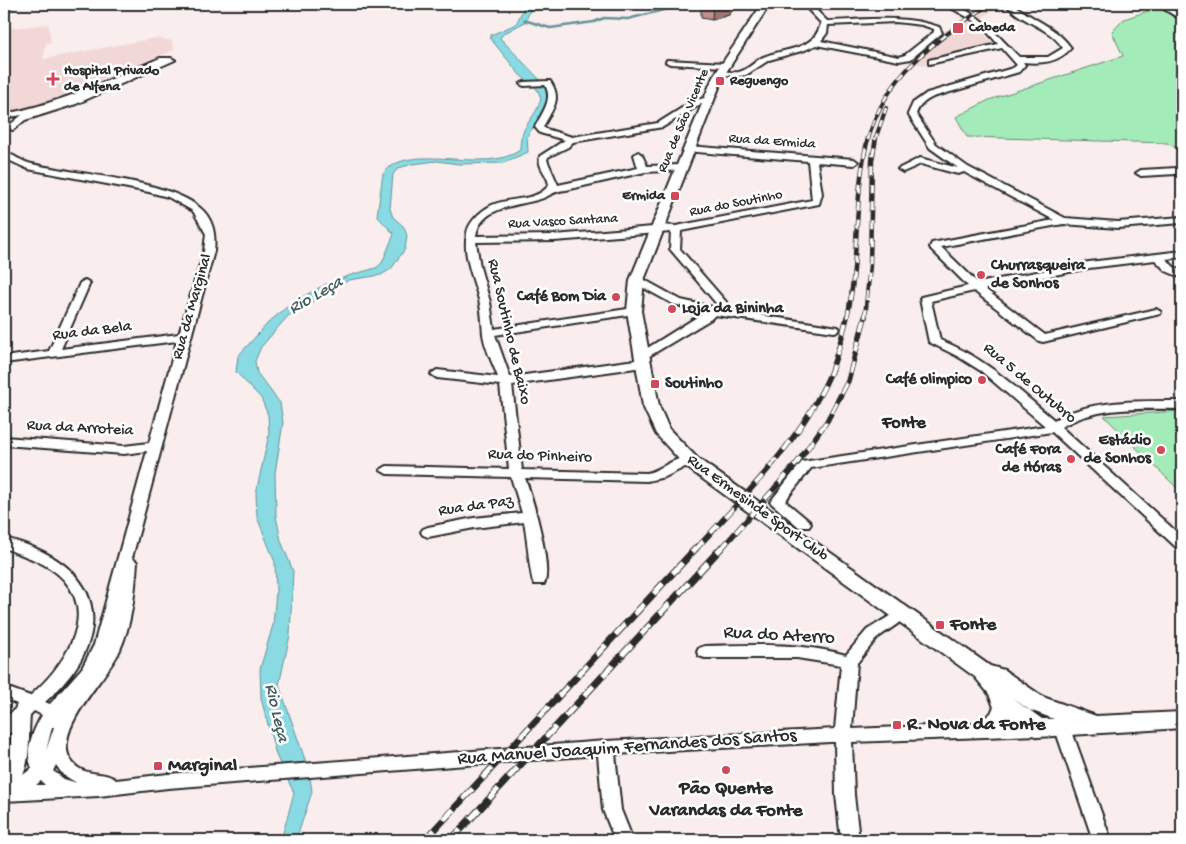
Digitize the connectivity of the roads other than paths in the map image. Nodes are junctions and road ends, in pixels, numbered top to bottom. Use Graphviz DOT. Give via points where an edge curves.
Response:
graph roads {
  1 [pos="16,4"];
  2 [pos="766,4"];
  3 [pos="806,4"];
  4 [pos="947,4"];
  5 [pos="1009,4"];
  6 [pos="1159,4"];
  7 [pos="4,6"];
  8 [pos="1182,18"];
  9 [pos="825,23"];
  10 [pos="814,42"];
  11 [pos="1004,45"];
  12 [pos="1017,59"];
  13 [pos="670,62"];
  14 [pos="932,62"];
  15 [pos="723,69"];
  16 [pos="125,75"];
  17 [pos="524,84"];
  18 [pos="104,89"];
  19 [pos="708,99"];
  20 [pos="4,116"];
  21 [pos="4,120"];
  22 [pos="7,131"];
  23 [pos="570,140"];
  24 [pos="688,149"];
  25 [pos="638,155"];
  26 [pos="4,156"];
  27 [pos="812,159"];
  28 [pos="854,162"];
  29 [pos="680,168"];
  30 [pos="643,169"];
  31 [pos="903,169"];
  32 [pos="965,169"];
  33 [pos="1141,173"];
  34 [pos="1182,173"];
  35 [pos="552,188"];
  36 [pos="1182,220"];
  37 [pos="1063,221"];
  38 [pos="657,229"];
  39 [pos="676,229"];
  40 [pos="471,239"];
  41 [pos="1182,254"];
  42 [pos="1158,257"];
  43 [pos="1182,275"];
  44 [pos="637,280"];
  45 [pos="85,283"];
  46 [pos="976,287"];
  47 [pos="634,311"];
  48 [pos="712,311"];
  49 [pos="1156,312"];
  50 [pos="731,314"];
  51 [pos="834,328"];
  52 [pos="488,333"];
  53 [pos="184,337"];
  54 [pos="54,353"];
  55 [pos="4,360"];
  56 [pos="642,360"];
  57 [pos="437,374"];
  58 [pos="505,382"];
  59 [pos="1182,405"];
  60 [pos="1053,426"];
  61 [pos="4,441"];
  62 [pos="155,446"];
  63 [pos="688,460"];
  64 [pos="387,470"];
  65 [pos="517,473"];
  66 [pos="529,516"];
  67 [pos="804,524"];
  68 [pos="428,532"];
  69 [pos="4,543"];
  70 [pos="130,544"];
  71 [pos="1182,545"];
  72 [pos="539,580"];
  73 [pos="901,614"];
  74 [pos="705,652"];
  75 [pos="849,662"];
  76 [pos="983,672"];
  77 [pos="49,687"];
  78 [pos="73,689"];
  79 [pos="8,694"];
  80 [pos="1003,704"];
  81 [pos="1035,704"];
  82 [pos="27,706"];
  83 [pos="52,715"];
  84 [pos="1182,720"];
  85 [pos="1092,724"];
  86 [pos="1062,726"];
  87 [pos="1038,728"];
  88 [pos="4,729"];
  89 [pos="981,730"];
  90 [pos="843,736"];
  91 [pos="56,745"];
  92 [pos="606,748"];
  93 [pos="4,750"];
  94 [pos="19,764"];
  95 [pos="42,772"];
  96 [pos="147,783"];
  97 [pos="73,791"];
  98 [pos="4,793"];
  99 [pos="624,840"];
  100 [pos="850,840"];
  101 [pos="1102,840"];
  1 -- 7 [label="street"];
  2 -- 15 [label="main road, Rua de São Vicente"];
  3 -- 9 [label="street"];
  4 -- 11 [label="street" via="982,23"];
  5 -- 12 [label="street" via="1049,30 1067,48 1056,58"];
  6 -- 8 [label="street"];
  9 -- 10 [label="street" via="825,29"];
  9 -- 10 [label="street" via="907,21 931,25 937,28 938,33 908,57 899,59"];
  10 -- 15 [label="street" via="800,50 765,59 742,74"];
  11 -- 12 [label="street"];
  11 -- 14 [label="street"];
  12 -- 32 [label="street" via="1020,65 1016,70 944,90 920,100 913,108 912,114 933,146"];
  13 -- 15 [label="street"];
  15 -- 19 [label="main road, Rua de São Vicente"];
  16 -- 18 [label="street" via="126,78"];
  16 -- 18 [label="street" via="171,60"];
  16 -- 20 [label="street" via="54,104"];
  17 -- 23 [label="street" via="547,83 551,87 553,102 539,127 543,132"];
  18 -- 22 [label="street" via="22,118"];
  19 -- 23 [label="street" via="660,125"];
  19 -- 24 [label="main road, Rua de São Vicente"];
  21 -- 22 [label="street" via="10,124"];
  23 -- 35 [label="street" via="542,160 554,183"];
  24 -- 27 [label="street, Rua da Ermida"];
  24 -- 29 [label="main road, Rua de São Vicente"];
  25 -- 30 [label="street"];
  26 -- 53 [label="street, Rua da Marginal" via="28,166 150,189 171,195 196,209 211,234 210,251"];
  27 -- 28 [label="street, Rua da Ermida"];
  27 -- 39 [label="street, Rua do Soutinho" via="816,202"];
  29 -- 30 [label="street"];
  29 -- 38 [label="main road, Rua de São Vicente"];
  30 -- 35 [label="street"];
  31 -- 32 [label="street" via="920,161"];
  32 -- 37 [label="street"];
  33 -- 34 [label="street"];
  35 -- 40 [label="street" via="533,198 489,210 475,225"];
  36 -- 37 [label="street" via="1118,224"];
  37 -- 46 [label="street" via="936,245"];
  38 -- 39 [label="street, Rua Vasco Santana"];
  38 -- 40 [label="street, Rua Vasco Santana" via="554,238"];
  38 -- 44 [label="main road"];
  39 -- 50 [label="street, Rua do Soutinho" via="675,249"];
  40 -- 52 [label="street, Rua Soutinho de Baixo"];
  41 -- 42 [label="street"];
  42 -- 43 [label="street"];
  42 -- 46 [label="street" via="1089,265"];
  44 -- 47 [label="main road, Rua Ermesinde Sport Club"];
  44 -- 48 [label="street" via="677,302"];
  45 -- 54 [label="street"];
  46 -- 49 [label="street" via="1043,339"];
  46 -- 60 [label="street, Rua 5 de Outubro" via="926,300 934,342 952,347 984,367"];
  47 -- 52 [label="street"];
  47 -- 56 [label="main road, Rua Ermesinde Sport Club"];
  48 -- 50 [label="street"];
  48 -- 56 [label="street" via="707,318"];
  50 -- 51 [label="street"];
  52 -- 58 [label="street, Rua Soutinho de Baixo"];
  53 -- 54 [label="street, Rua da Bela"];
  53 -- 62 [label="street, Rua da Marginal"];
  54 -- 55 [label="street, Rua da Bela"];
  56 -- 58 [label="street"];
  56 -- 63 [label="main road, Rua Ermesinde Sport Club" via="651,406 662,431"];
  57 -- 58 [label="street"];
  58 -- 65 [label="street, Rua Soutinho de Baixo"];
  59 -- 60 [label="street" via="1109,408"];
  60 -- 67 [label="street" via="1046,430 807,465 777,502"];
  60 -- 71 [label="street, Rua 5 de Outubro"];
  61 -- 62 [label="street, Rua da Arroteia" via="124,450"];
  62 -- 70 [label="street, Rua da Marginal"];
  63 -- 65 [label="street, Rua do Pinheiro" via="646,477"];
  63 -- 73 [label="main road, Rua Ermesinde Sport Club"];
  64 -- 65 [label="street, Rua do Pinheiro"];
  65 -- 66 [label="street, Rua Soutinho de Baixo"];
  66 -- 68 [label="street, Rua da Paz"];
  66 -- 72 [label="street, Rua Soutinho de Baixo"];
  69 -- 77 [label="street" via="58,567 78,586 84,602 84,629 80,643 65,671"];
  70 -- 78 [label="street, Rua da Marginal" via="102,645 87,673"];
  70 -- 91 [label="street, Rua da Marginal" via="129,570 112,652 64,720"];
  73 -- 75 [label="street" via="872,634"];
  73 -- 76 [label="main road, Rua Ermesinde Sport Club"];
  74 -- 75 [label="street, Rua do Aterro" via="822,655"];
  75 -- 90 [label="street"];
  76 -- 80 [label="main road, Rua Ermesinde Sport Club" via="998,691"];
  76 -- 81 [label="main road, Rua Ermesinde Sport Club" via="997,676"];
  77 -- 79 [label="street" via="30,697"];
  77 -- 82 [label="street"];
  78 -- 82 [label="street, Rua da Marginal" via="51,703"];
  78 -- 83 [label="street, Rua da Marginal"];
  79 -- 82 [label="street"];
  80 -- 87 [label="main road, Rua Ermesinde Sport Club"];
  80 -- 89 [label="street" via="998,716"];
  81 -- 85 [label="main road, Rua Ermesinde Sport Club"];
  81 -- 87 [label="main road"];
  82 -- 83 [label="street" via="45,708"];
  82 -- 88 [label="street"];
  82 -- 94 [label="street" via="19,736"];
  83 -- 91 [label="street" via="50,736"];
  83 -- 95 [label="street, Rua da Marginal" via="44,724 38,741 37,761"];
  84 -- 85 [label="main road, Rua Manuel Joaquim Fernandes dos Santos"];
  85 -- 86 [label="main road, Rua Manuel Joaquim Fernandes dos Santos"];
  86 -- 87 [label="main road, Rua Manuel Joaquim Fernandes dos Santos"];
  86 -- 101 [label="street"];
  87 -- 89 [label="street, Rua Manuel Joaquim Fernandes dos Santos"];
  89 -- 90 [label="street, Rua Manuel Joaquim Fernandes dos Santos"];
  90 -- 92 [label="street, Rua Manuel Joaquim Fernandes dos Santos"];
  90 -- 100 [label="street"];
  91 -- 95 [label="street, Rua da Marginal" via="54,755"];
  91 -- 96 [label="street" via="59,760 70,772 86,780"];
  92 -- 96 [label="street, Rua Manuel Joaquim Fernandes dos Santos"];
  92 -- 99 [label="street" via="612,810"];
  93 -- 94 [label="street" via="14,753"];
  94 -- 98 [label="street"];
  95 -- 97 [label="street" via="53,783"];
  95 -- 98 [label="street"];
  96 -- 97 [label="street, Rua Manuel Joaquim Fernandes dos Santos"];
  97 -- 98 [label="street, Rua Manuel Joaquim Fernandes dos Santos"];
}
